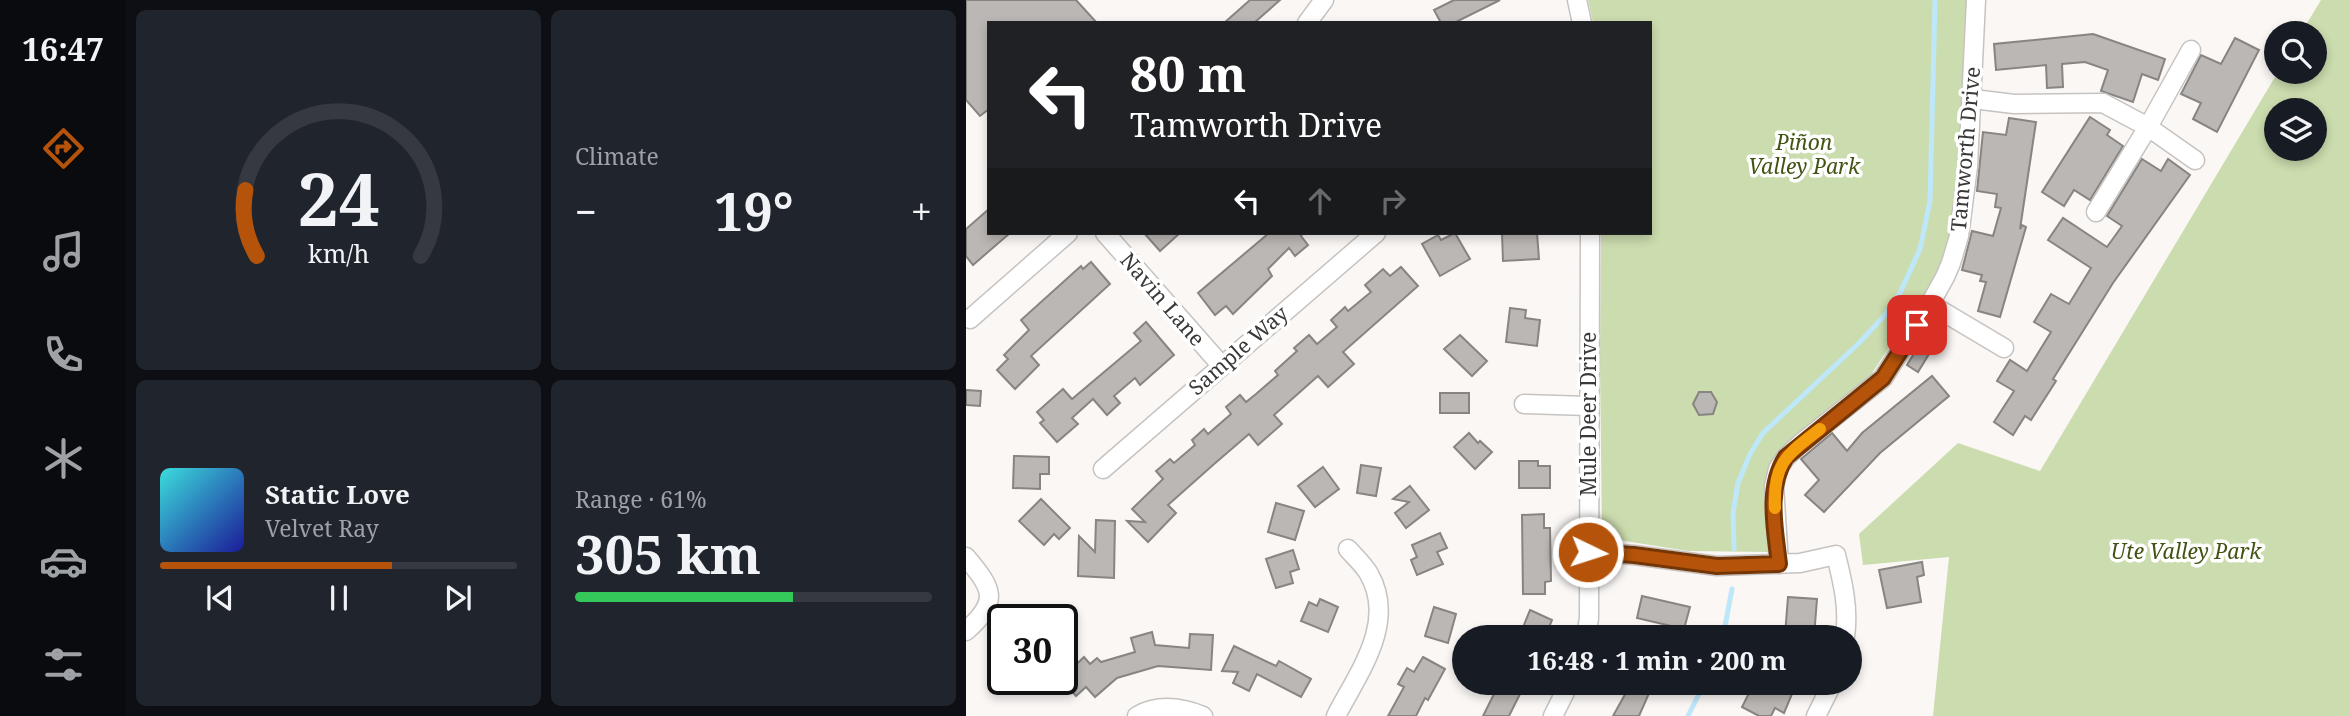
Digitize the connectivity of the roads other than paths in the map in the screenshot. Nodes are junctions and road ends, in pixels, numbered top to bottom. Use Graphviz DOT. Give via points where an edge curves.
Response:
graph roads {
  1 [pos="1324,0"];
  2 [pos="1577,0"];
  3 [pos="1976,0"];
  4 [pos="1308,21"];
  5 [pos="1582,21"];
  6 [pos="2191,50"];
  7 [pos="1973,99"];
  8 [pos="2148,127"];
  9 [pos="2195,160"];
  10 [pos="2096,212"];
  11 [pos="1066,235"];
  12 [pos="1107,235"];
  13 [pos="1374,235"];
  14 [pos="1590,235"];
  15 [pos="1930,304"];
  16 [pos="970,319"];
  17 [pos="2004,348"];
  18 [pos="1221,365"];
  19 [pos="1524,404"];
  20 [pos="1588,406"];
  21 [pos="1102,469"];
  22 [pos="1348,549"];
  23 [pos="1588,552"];
  24 [pos="966,557"];
  25 [pos="1779,564"];
  26 [pos="1588,625"];
  27 [pos="1846,625"];
  28 [pos="966,631"];
  29 [pos="1564,695"];
  30 [pos="1826,695"];
  31 [pos="1136,716"];
  32 [pos="1203,716"];
  33 [pos="1336,716"];
  34 [pos="1553,716"];
  35 [pos="1816,716"];
  1 -- 4 [label="street"];
  2 -- 5 [label="street"];
  3 -- 7 [label="street, Tamworth Drive"];
  6 -- 8 [label="street"];
  7 -- 8 [label="street" via="2014,104 2103,103"];
  7 -- 15 [label="street, Tamworth Drive" via="1959,236"];
  8 -- 9 [label="street"];
  8 -- 10 [label="street"];
  11 -- 16 [label="street"];
  12 -- 18 [label="street, Navin Lane"];
  13 -- 18 [label="street, Sample Way"];
  14 -- 20 [label="street, Mule Deer Drive"];
  15 -- 17 [label="street"];
  15 -- 25 [label="street, Tamworth Drive" via="1883,378 1793,450 1778,470 1774,486"];
  18 -- 21 [label="street, Sample Way"];
  19 -- 20 [label="street"];
  20 -- 23 [label="street, Mule Deer Drive"];
  22 -- 33 [label="street" via="1368,571 1380,607 1373,643"];
  23 -- 25 [label="street" via="1717,566"];
  23 -- 26 [label="street, Mule Deer Drive"];
  24 -- 28 [label="street" via="984,578 990,600 980,619"];
  25 -- 27 [label="street" via="1836,555 1845,593"];
  29 -- 34 [label="street"];
  30 -- 35 [label="street"];
  31 -- 32 [label="street" via="1173,707"];
}
